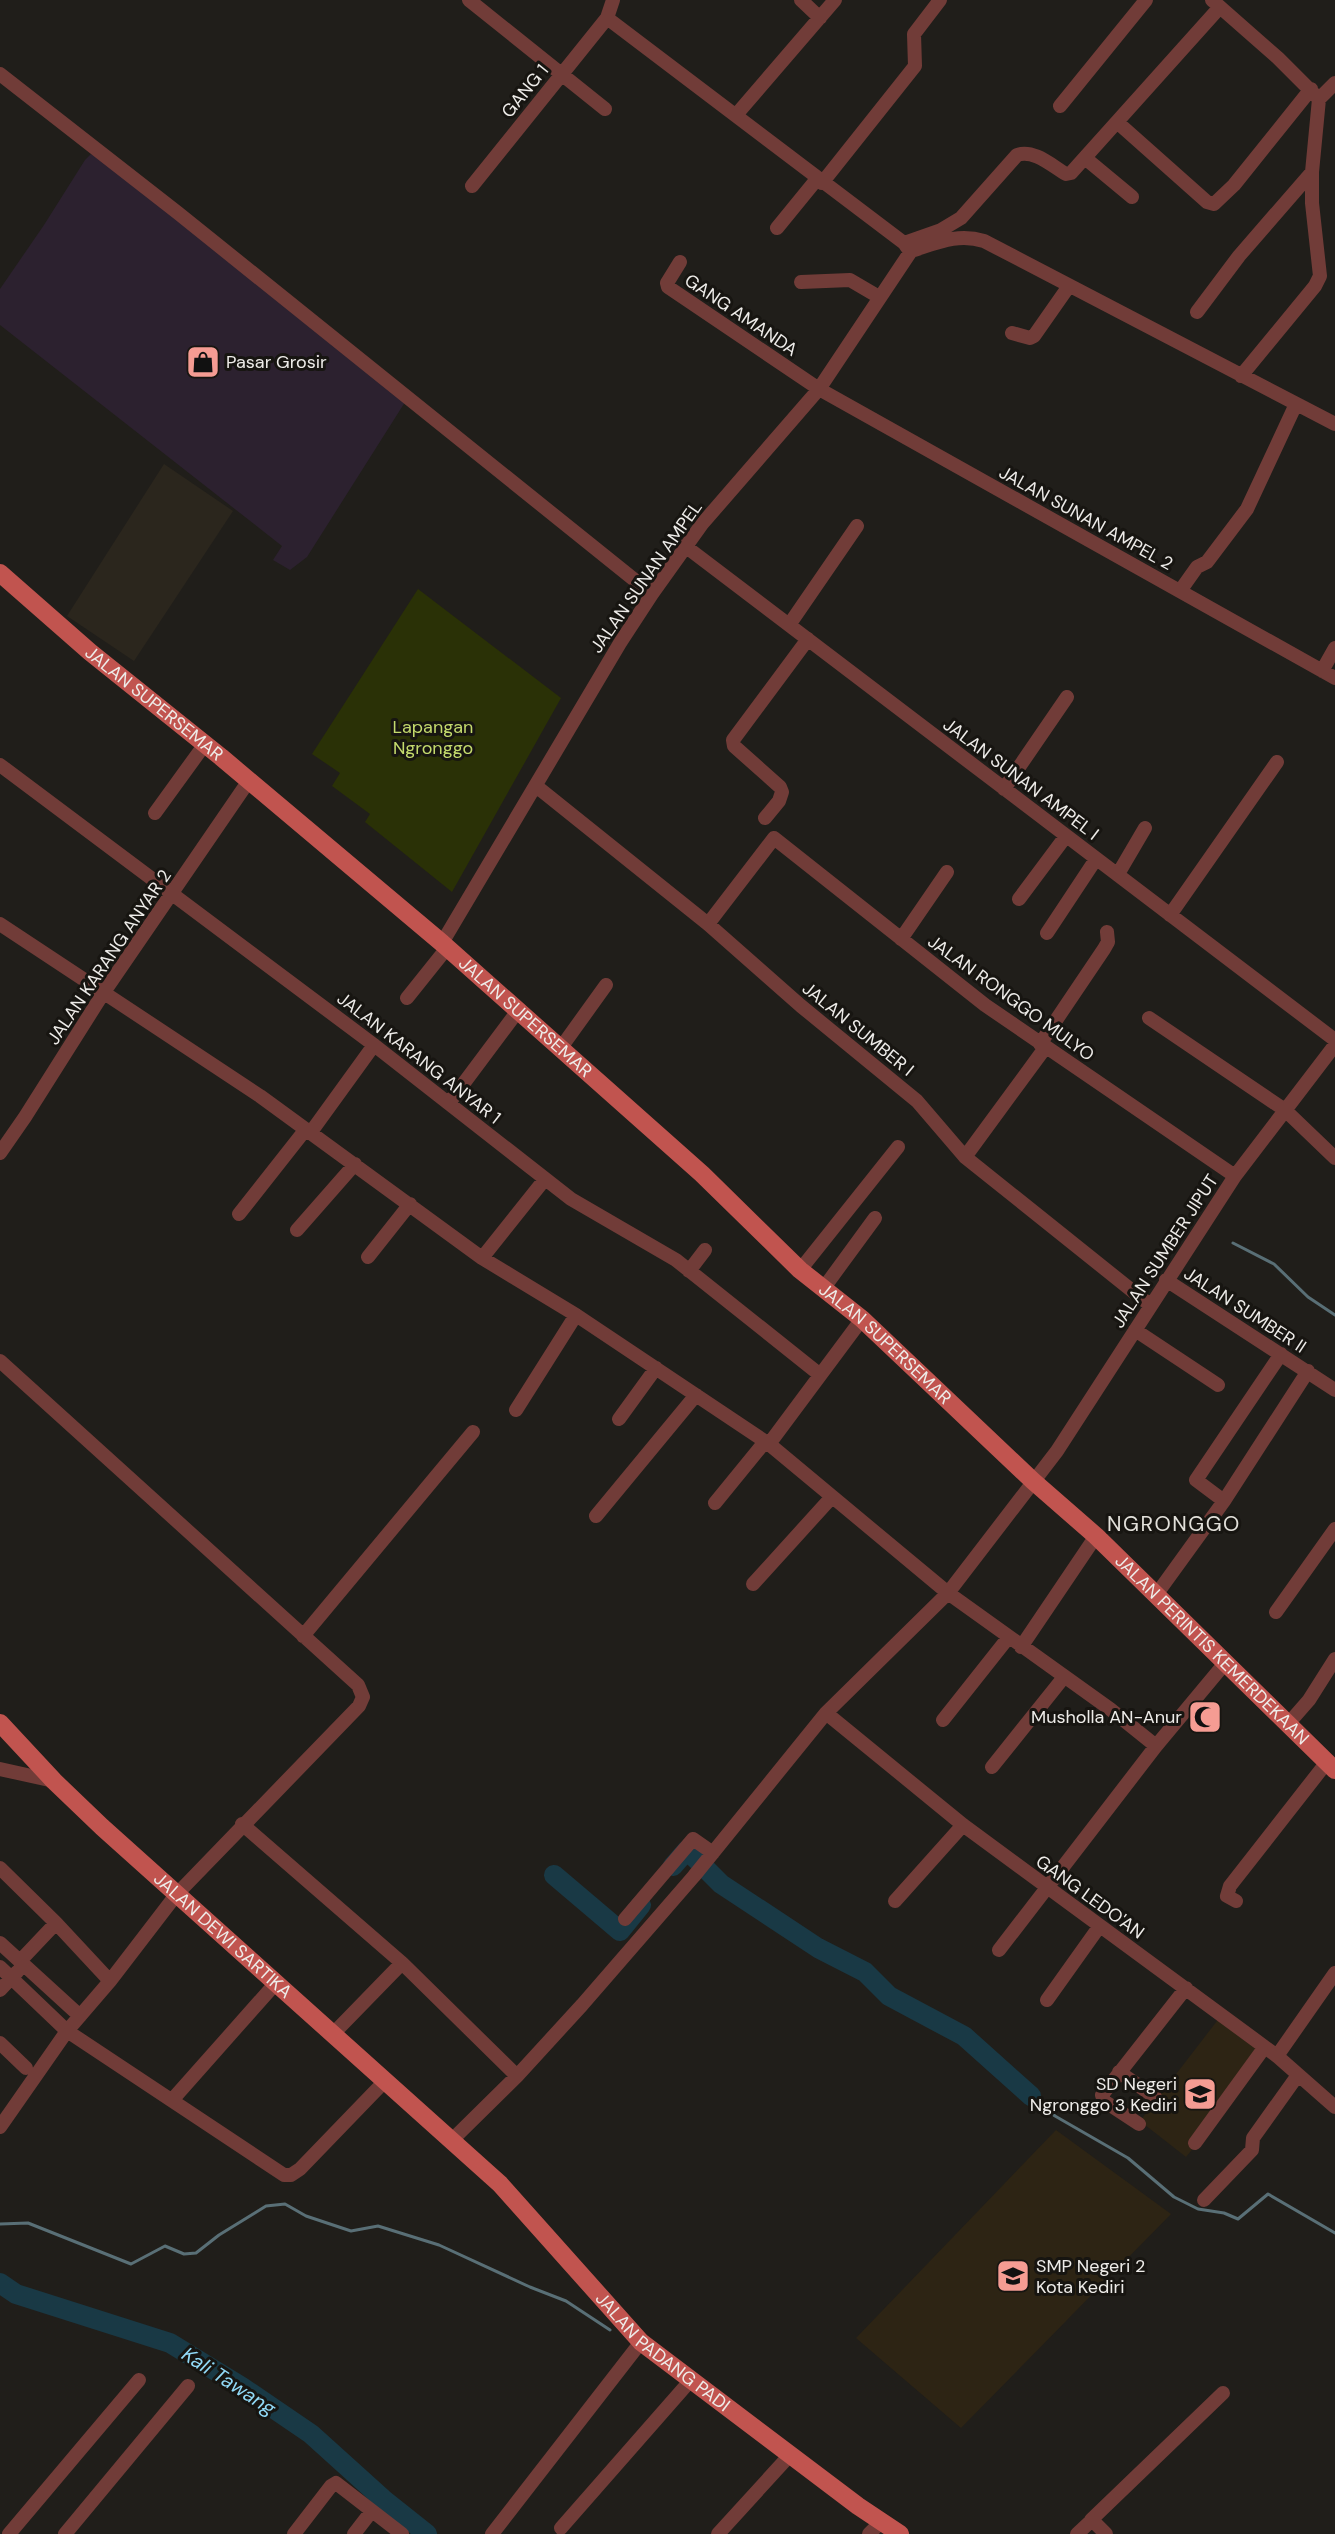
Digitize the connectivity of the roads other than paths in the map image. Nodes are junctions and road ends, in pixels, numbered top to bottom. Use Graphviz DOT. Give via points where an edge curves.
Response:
graph roads {
  1 [pos="469,0"];
  2 [pos="613,0"];
  3 [pos="801,0"];
  4 [pos="835,0"];
  5 [pos="940,0"];
  6 [pos="1146,0"];
  7 [pos="1216,4"];
  8 [pos="607,18"];
  9 [pos="820,18"];
  10 [pos="0,74"];
  11 [pos="561,75"];
  12 [pos="1335,83"];
  13 [pos="1315,94"];
  14 [pos="1060,106"];
  15 [pos="605,109"];
  16 [pos="736,115"];
  17 [pos="1117,122"];
  18 [pos="1085,158"];
  19 [pos="1312,172"];
  20 [pos="819,181"];
  21 [pos="472,186"];
  22 [pos="1132,197"];
  23 [pos="777,228"];
  24 [pos="907,247"];
  25 [pos="680,262"];
  26 [pos="801,282"];
  27 [pos="1069,286"];
  28 [pos="879,297"];
  29 [pos="1197,312"];
  30 [pos="1012,333"];
  31 [pos="1241,376"];
  32 [pos="819,389"];
  33 [pos="1296,405"];
  34 [pos="1335,424"];
  35 [pos="857,526"];
  36 [pos="685,546"];
  37 [pos="0,573"];
  38 [pos="1180,591"];
  39 [pos="652,594"];
  40 [pos="789,626"];
  41 [pos="807,639"];
  42 [pos="1335,648"];
  43 [pos="1322,671"];
  44 [pos="1335,678"];
  45 [pos="1067,697"];
  46 [pos="205,744"];
  47 [pos="1277,762"];
  48 [pos="0,765"];
  49 [pos="248,782"];
  50 [pos="536,786"];
  51 [pos="1004,789"];
  52 [pos="155,813"];
  53 [pos="765,818"];
  54 [pos="1146,828"];
  55 [pos="1066,836"];
  56 [pos="1096,859"];
  57 [pos="947,872"];
  58 [pos="1118,874"];
  59 [pos="172,895"];
  60 [pos="1019,899"];
  61 [pos="1170,915"];
  62 [pos="0,924"];
  63 [pos="708,924"];
  64 [pos="1107,932"];
  65 [pos="1047,933"];
  66 [pos="901,939"];
  67 [pos="445,946"];
  68 [pos="606,985"];
  69 [pos="104,992"];
  70 [pos="407,998"];
  71 [pos="517,1012"];
  72 [pos="1149,1018"];
  73 [pos="1335,1040"];
  74 [pos="374,1045"];
  75 [pos="1335,1045"];
  76 [pos="1042,1046"];
  77 [pos="560,1049"];
  78 [pos="449,1103"];
  79 [pos="1285,1110"];
  80 [pos="308,1131"];
  81 [pos="898,1147"];
  82 [pos="0,1153"];
  83 [pos="965,1157"];
  84 [pos="1335,1158"];
  85 [pos="355,1164"];
  86 [pos="1235,1176"];
  87 [pos="545,1179"];
  88 [pos="410,1204"];
  89 [pos="239,1214"];
  90 [pos="875,1218"];
  91 [pos="297,1230"];
  92 [pos="705,1250"];
  93 [pos="368,1257"];
  94 [pos="482,1258"];
  95 [pos="800,1270"];
  96 [pos="689,1271"];
  97 [pos="1166,1280"];
  98 [pos="823,1289"];
  99 [pos="1150,1305"];
  100 [pos="576,1314"];
  101 [pos="862,1319"];
  102 [pos="1135,1330"];
  103 [pos="1281,1354"];
  104 [pos="0,1361"];
  105 [pos="656,1368"];
  106 [pos="1308,1371"];
  107 [pos="819,1374"];
  108 [pos="1218,1384"];
  109 [pos="1335,1390"];
  110 [pos="696,1395"];
  111 [pos="516,1410"];
  112 [pos="619,1419"];
  113 [pos="473,1432"];
  114 [pos="767,1443"];
  115 [pos="1034,1481"];
  116 [pos="831,1498"];
  117 [pos="1224,1501"];
  118 [pos="715,1503"];
  119 [pos="596,1516"];
  120 [pos="1335,1529"];
  121 [pos="1096,1536"];
  122 [pos="753,1584"];
  123 [pos="948,1593"];
  124 [pos="1156,1595"];
  125 [pos="1276,1612"];
  126 [pos="303,1636"];
  127 [pos="1008,1638"];
  128 [pos="1021,1647"];
  129 [pos="1335,1659"];
  130 [pos="1226,1662"];
  131 [pos="1064,1677"];
  132 [pos="826,1713"];
  133 [pos="944,1720"];
  134 [pos="0,1723"];
  135 [pos="1288,1724"];
  136 [pos="1156,1746"];
  137 [pos="1331,1766"];
  138 [pos="992,1767"];
  139 [pos="0,1769"];
  140 [pos="54,1781"];
  141 [pos="242,1824"];
  142 [pos="963,1825"];
  143 [pos="711,1856"];
  144 [pos="0,1868"];
  145 [pos="1047,1888"];
  146 [pos="176,1895"];
  147 [pos="1236,1901"];
  148 [pos="895,1902"];
  149 [pos="625,1919"];
  150 [pos="56,1923"];
  151 [pos="1099,1927"];
  152 [pos="0,1943"];
  153 [pos="999,1950"];
  154 [pos="22,1963"];
  155 [pos="402,1963"];
  156 [pos="0,1967"];
  157 [pos="1335,1973"];
  158 [pos="11,1979"];
  159 [pos="110,1981"];
  160 [pos="275,1984"];
  161 [pos="1186,1988"];
  162 [pos="0,1990"];
  163 [pos="1047,2001"];
  164 [pos="80,2016"];
  165 [pos="67,2031"];
  166 [pos="332,2035"];
  167 [pos="0,2043"];
  168 [pos="1264,2048"];
  169 [pos="1277,2056"];
  170 [pos="26,2068"];
  171 [pos="1119,2072"];
  172 [pos="1298,2075"];
  173 [pos="517,2076"];
  174 [pos="384,2082"];
  175 [pos="1155,2097"];
  176 [pos="173,2099"];
  177 [pos="1333,2101"];
  178 [pos="1139,2124"];
  179 [pos="0,2127"];
  180 [pos="451,2141"];
  181 [pos="1195,2143"];
  182 [pos="1204,2200"];
  183 [pos="641,2342"];
  184 [pos="139,2380"];
  185 [pos="690,2381"];
  186 [pos="188,2386"];
  187 [pos="1223,2393"];
  188 [pos="790,2455"];
  189 [pos="371,2512"];
  190 [pos="1091,2520"];
  191 [pos="561,2528"];
  192 [pos="875,2528"];
  193 [pos="9,2534"];
  194 [pos="65,2534"];
  195 [pos="294,2534"];
  196 [pos="354,2534"];
  197 [pos="402,2534"];
  198 [pos="492,2534"];
  199 [pos="718,2534"];
  200 [pos="900,2534"];
  201 [pos="1077,2534"];
  202 [pos="1106,2534"];
  1 -- 11 [label="street"];
  2 -- 8 [label="street"];
  3 -- 9 [label="street"];
  4 -- 9 [label="street"];
  5 -- 20 [label="street" via="914,34 915,66"];
  6 -- 14 [label="street"];
  7 -- 13 [label="street"];
  7 -- 17 [label="street"];
  8 -- 11 [label="street, GANG 1"];
  8 -- 16 [label="street"];
  9 -- 16 [label="street"];
  10 -- 39 [label="street"];
  11 -- 15 [label="street"];
  11 -- 21 [label="street, GANG 1"];
  12 -- 13 [label="street"];
  13 -- 17 [label="street" via="1214,204"];
  13 -- 19 [label="street"];
  16 -- 20 [label="street"];
  17 -- 18 [label="street"];
  18 -- 22 [label="street"];
  18 -- 24 [label="street" via="1066,174 1036,156 1017,155 961,218"];
  19 -- 29 [label="street" via="1239,256"];
  19 -- 31 [label="street" via="1320,276"];
  20 -- 23 [label="street"];
  20 -- 24 [label="street"];
  24 -- 27 [label="street" via="956,237 974,238"];
  24 -- 28 [label="street, JALAN SUNAN AMPEL"];
  25 -- 32 [label="street, GANG AMANDA" via="668,287"];
  26 -- 28 [label="street" via="850,280"];
  27 -- 30 [label="street" via="1034,336"];
  27 -- 31 [label="street"];
  28 -- 32 [label="street, JALAN SUNAN AMPEL"];
  31 -- 33 [label="street"];
  32 -- 36 [label="street, JALAN SUNAN AMPEL"];
  32 -- 38 [label="street, JALAN SUNAN AMPEL 2"];
  33 -- 34 [label="street"];
  33 -- 38 [label="street" via="1247,509"];
  35 -- 40 [label="street"];
  36 -- 39 [label="street, JALAN SUNAN AMPEL"];
  36 -- 40 [label="street, JALAN SUNAN AMPEL I"];
  37 -- 46 [label="main road, JALAN SUPERSEMAR" via="90,652"];
  38 -- 43 [label="street, JALAN SUNAN AMPEL 2"];
  39 -- 50 [label="street, JALAN SUNAN AMPEL"];
  40 -- 41 [label="street, JALAN SUNAN AMPEL I"];
  41 -- 51 [label="street, JALAN SUNAN AMPEL I"];
  41 -- 53 [label="street" via="733,740 734,746 780,787 779,801"];
  42 -- 43 [label="street"];
  43 -- 44 [label="street, JALAN SUNAN AMPEL 2"];
  45 -- 51 [label="street"];
  46 -- 49 [label="main road, JALAN SUPERSEMAR"];
  46 -- 52 [label="street"];
  47 -- 61 [label="street"];
  48 -- 59 [label="street, JALAN KARANG ANYAR 1"];
  49 -- 59 [label="street, JALAN KARANG ANYAR 2"];
  49 -- 67 [label="main road, JALAN SUPERSEMAR"];
  50 -- 63 [label="street, JALAN SUMBER I"];
  50 -- 67 [label="street, JALAN SUNAN AMPEL"];
  51 -- 55 [label="street, JALAN SUNAN AMPEL I"];
  54 -- 58 [label="street"];
  55 -- 56 [label="street, JALAN SUNAN AMPEL I"];
  55 -- 60 [label="street"];
  56 -- 58 [label="street, JALAN SUNAN AMPEL I"];
  56 -- 65 [label="street"];
  57 -- 66 [label="street"];
  58 -- 61 [label="street, JALAN SUNAN AMPEL I"];
  59 -- 69 [label="street, JALAN KARANG ANYAR 2"];
  59 -- 74 [label="street, JALAN KARANG ANYAR 1"];
  61 -- 73 [label="street, JALAN SUNAN AMPEL I"];
  62 -- 69 [label="street"];
  63 -- 66 [label="street, JALAN RONGGO MULYO" via="774,838"];
  63 -- 83 [label="street, JALAN SUMBER I" via="917,1101"];
  64 -- 76 [label="street" via="1108,942"];
  66 -- 76 [label="street, JALAN RONGGO MULYO"];
  67 -- 70 [label="street, JALAN SUNAN AMPEL"];
  67 -- 71 [label="main road, JALAN SUPERSEMAR"];
  68 -- 77 [label="street"];
  69 -- 80 [label="street"];
  69 -- 82 [label="street, JALAN KARANG ANYAR 2"];
  71 -- 77 [label="main road, JALAN SUPERSEMAR"];
  71 -- 78 [label="street"];
  72 -- 79 [label="street"];
  74 -- 78 [label="street, JALAN KARANG ANYAR 1"];
  74 -- 80 [label="street"];
  75 -- 79 [label="street, JALAN SUMBER JIPUT"];
  76 -- 83 [label="street"];
  76 -- 86 [label="street, JALAN RONGGO MULYO"];
  77 -- 95 [label="main road, JALAN SUPERSEMAR" via="717,1188"];
  78 -- 87 [label="street, JALAN KARANG ANYAR 1"];
  79 -- 84 [label="street"];
  79 -- 86 [label="street, JALAN SUMBER JIPUT"];
  80 -- 85 [label="street"];
  80 -- 89 [label="street"];
  81 -- 95 [label="street"];
  83 -- 99 [label="street, JALAN SUMBER I"];
  85 -- 88 [label="street"];
  85 -- 91 [label="street"];
  86 -- 97 [label="street, JALAN SUMBER JIPUT"];
  87 -- 94 [label="street"];
  87 -- 96 [label="street, JALAN KARANG ANYAR 1"];
  88 -- 93 [label="street"];
  88 -- 94 [label="street"];
  90 -- 98 [label="street"];
  92 -- 96 [label="street"];
  94 -- 100 [label="street"];
  95 -- 98 [label="main road, JALAN SUPERSEMAR"];
  96 -- 107 [label="street, JALAN KARANG ANYAR 1"];
  97 -- 99 [label="street, JALAN SUMBER JIPUT"];
  97 -- 103 [label="street, JALAN SUMBER II"];
  98 -- 101 [label="main road, JALAN SUPERSEMAR"];
  99 -- 102 [label="street, JALAN SUMBER JIPUT"];
  100 -- 105 [label="street"];
  100 -- 111 [label="street"];
  101 -- 107 [label="street"];
  101 -- 115 [label="main road, JALAN SUPERSEMAR"];
  102 -- 108 [label="street"];
  102 -- 115 [label="street, JALAN SUMBER JIPUT"];
  103 -- 106 [label="street, JALAN SUMBER II"];
  103 -- 117 [label="street" via="1196,1480"];
  104 -- 126 [label="street"];
  105 -- 110 [label="street"];
  105 -- 112 [label="street"];
  106 -- 109 [label="street, JALAN SUMBER II"];
  106 -- 117 [label="street"];
  107 -- 114 [label="street"];
  110 -- 114 [label="street"];
  110 -- 119 [label="street"];
  113 -- 126 [label="street"];
  114 -- 116 [label="street"];
  114 -- 118 [label="street"];
  115 -- 121 [label="main road, JALAN PERINTIS KEMERDEKAAN"];
  115 -- 123 [label="street, JALAN SUMBER JIPUT"];
  116 -- 122 [label="street"];
  116 -- 123 [label="street"];
  117 -- 124 [label="street"];
  120 -- 125 [label="street"];
  121 -- 124 [label="main road, JALAN PERINTIS KEMERDEKAAN"];
  121 -- 128 [label="street"];
  123 -- 127 [label="street"];
  123 -- 132 [label="street, JALAN SUMBER JIPUT"];
  124 -- 130 [label="main road, JALAN PERINTIS KEMERDEKAAN"];
  126 -- 141 [label="street" via="358,1685 362,1701"];
  127 -- 128 [label="street"];
  127 -- 133 [label="street"];
  128 -- 131 [label="street"];
  129 -- 135 [label="street"];
  130 -- 135 [label="main road, JALAN PERINTIS KEMERDEKAAN"];
  130 -- 136 [label="street"];
  131 -- 136 [label="street"];
  131 -- 138 [label="street"];
  132 -- 142 [label="street, GANG LEDO'AN"];
  132 -- 143 [label="street, JALAN SUMBER JIPUT"];
  134 -- 140 [label="main road, JALAN DEWI SARTIKA"];
  135 -- 137 [label="main road, JALAN PERINTIS KEMERDEKAAN"];
  136 -- 145 [label="street"];
  137 -- 147 [label="street" via="1230,1886 1227,1896"];
  139 -- 140 [label="street"];
  140 -- 146 [label="main road, JALAN DEWI SARTIKA"];
  141 -- 146 [label="street"];
  141 -- 155 [label="street"];
  142 -- 145 [label="street, GANG LEDO'AN"];
  142 -- 148 [label="street"];
  143 -- 149 [label="street" via="693,1839"];
  143 -- 173 [label="street, JALAN SUMBER JIPUT"];
  144 -- 150 [label="street"];
  145 -- 151 [label="street, GANG LEDO'AN"];
  145 -- 153 [label="street"];
  146 -- 159 [label="street"];
  146 -- 160 [label="main road, JALAN DEWI SARTIKA"];
  150 -- 154 [label="street"];
  150 -- 159 [label="street"];
  151 -- 161 [label="street, GANG LEDO'AN"];
  151 -- 163 [label="street"];
  152 -- 154 [label="street"];
  154 -- 158 [label="street"];
  154 -- 164 [label="street"];
  155 -- 166 [label="street"];
  155 -- 173 [label="street"];
  156 -- 158 [label="street"];
  157 -- 169 [label="street"];
  158 -- 162 [label="street"];
  158 -- 165 [label="street"];
  159 -- 164 [label="street"];
  160 -- 166 [label="main road, JALAN DEWI SARTIKA"];
  160 -- 176 [label="street"];
  161 -- 168 [label="street, GANG LEDO'AN"];
  161 -- 171 [label="street"];
  164 -- 165 [label="street"];
  165 -- 176 [label="street"];
  165 -- 179 [label="street"];
  166 -- 174 [label="main road, JALAN DEWI SARTIKA"];
  167 -- 170 [label="street"];
  168 -- 169 [label="street, GANG LEDO'AN"];
  168 -- 181 [label="street"];
  169 -- 172 [label="street, GANG LEDO'AN"];
  171 -- 175 [label="street"];
  171 -- 178 [label="street" via="1102,2099"];
  172 -- 177 [label="street, GANG LEDO'AN"];
  172 -- 182 [label="street" via="1253,2138 1252,2150"];
  173 -- 180 [label="street, JALAN SUMBER JIPUT"];
  174 -- 176 [label="street" via="300,2169 288,2175"];
  174 -- 180 [label="main road, JALAN DEWI SARTIKA"];
  180 -- 183 [label="main road, JALAN PADANG PADI" via="508,2192"];
  183 -- 185 [label="main road, JALAN PADANG PADI"];
  183 -- 198 [label="street"];
  184 -- 193 [label="street"];
  185 -- 188 [label="main road, JALAN PADANG PADI"];
  185 -- 191 [label="street"];
  186 -- 194 [label="street"];
  187 -- 190 [label="street"];
  188 -- 192 [label="main road, JALAN PADANG PADI"];
  188 -- 199 [label="street"];
  189 -- 195 [label="street" via="341,2485 333,2484"];
  189 -- 196 [label="street"];
  189 -- 197 [label="street"];
  190 -- 201 [label="street"];
  190 -- 202 [label="street"];
  192 -- 200 [label="main road, JALAN PADANG PADI"];
}
